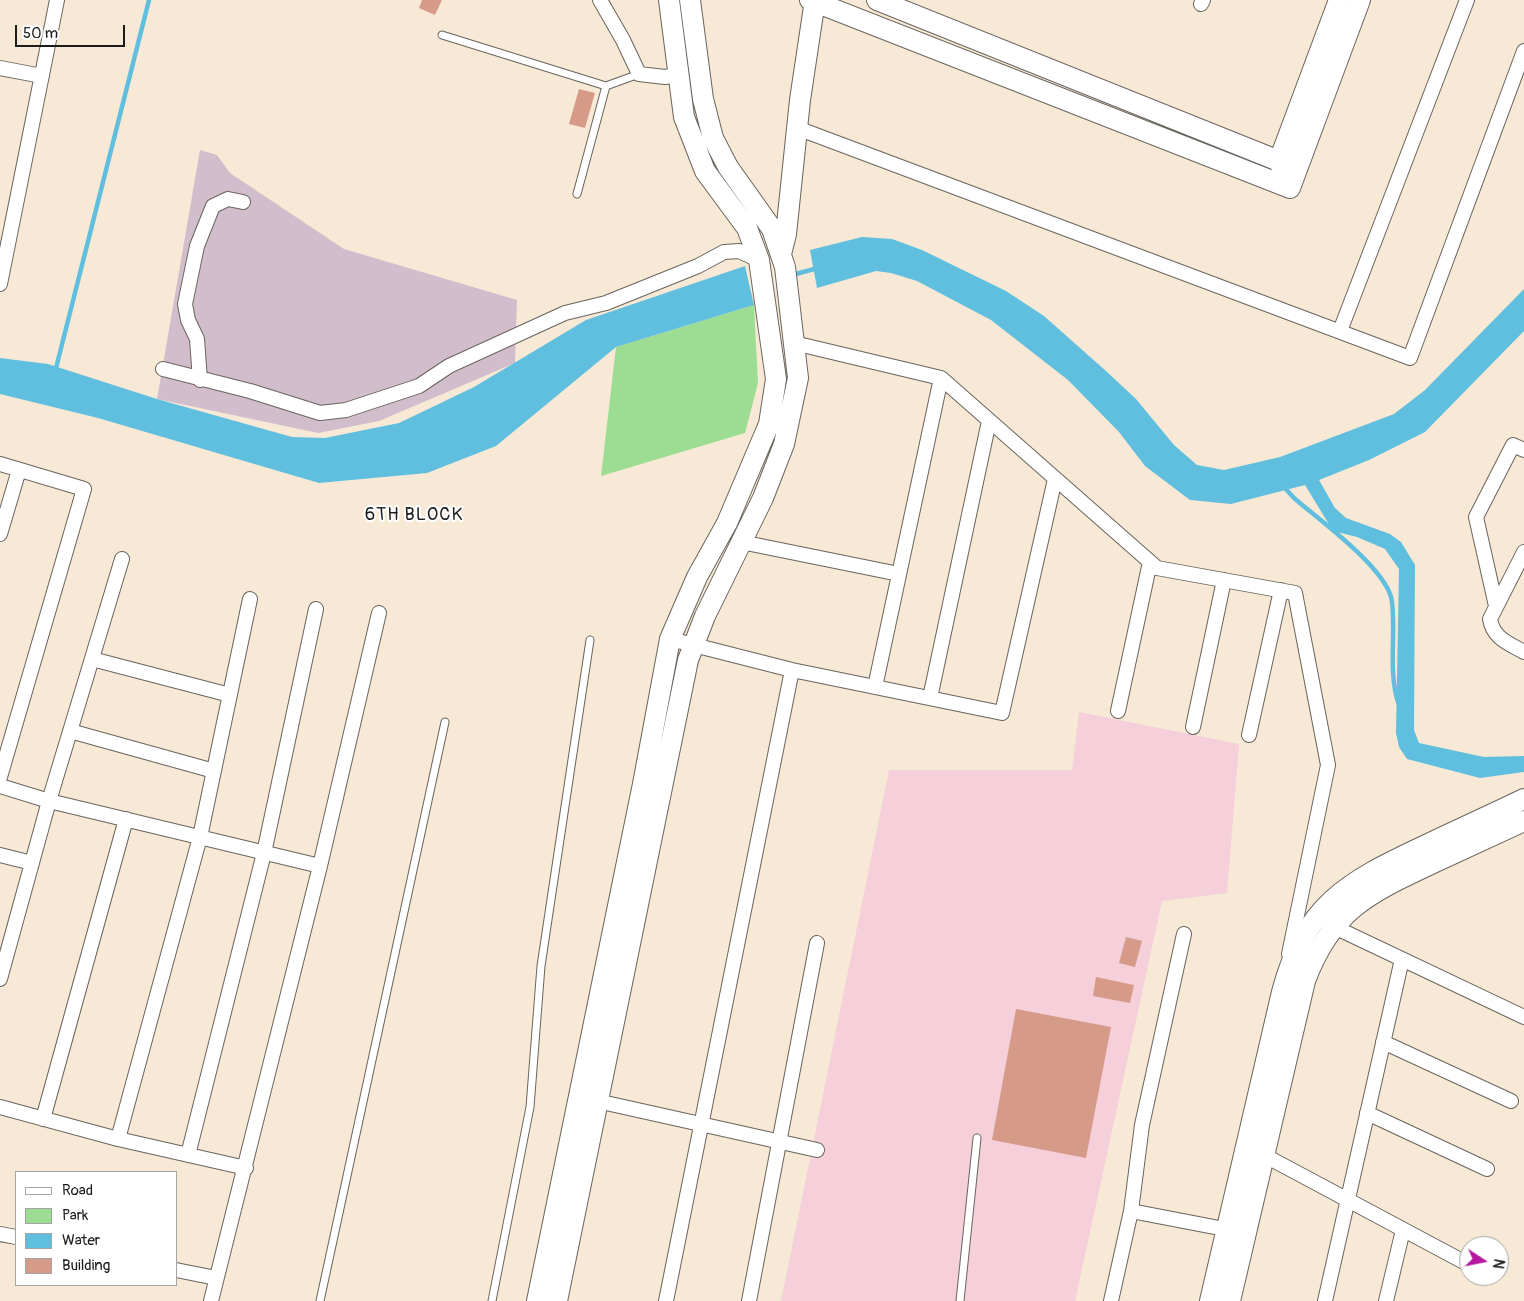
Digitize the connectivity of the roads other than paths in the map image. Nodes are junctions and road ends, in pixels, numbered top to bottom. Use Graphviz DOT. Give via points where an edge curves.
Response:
graph roads {
  1 [pos="57,0"];
  2 [pos="600,0"];
  3 [pos="669,0"];
  4 [pos="690,0"];
  5 [pos="877,0"];
  6 [pos="1339,0"];
  7 [pos="1360,0"];
  8 [pos="1467,0"];
  9 [pos="813,1"];
  10 [pos="442,35"];
  11 [pos="1524,51"];
  12 [pos="0,68"];
  13 [pos="639,74"];
  14 [pos="678,75"];
  15 [pos="42,76"];
  16 [pos="606,86"];
  17 [pos="1524,90"];
  18 [pos="1508,94"];
  19 [pos="797,128"];
  20 [pos="1279,161"];
  21 [pos="1290,188"];
  22 [pos="577,194"];
  23 [pos="243,202"];
  24 [pos="781,254"];
  25 [pos="762,277"];
  26 [pos="0,284"];
  27 [pos="1340,331"];
  28 [pos="794,343"];
  29 [pos="163,369"];
  30 [pos="941,378"];
  31 [pos="200,380"];
  32 [pos="989,421"];
  33 [pos="1524,450"];
  34 [pos="0,464"];
  35 [pos="20,470"];
  36 [pos="1055,479"];
  37 [pos="0,534"];
  38 [pos="741,542"];
  39 [pos="1524,552"];
  40 [pos="122,559"];
  41 [pos="1150,562"];
  42 [pos="899,574"];
  43 [pos="1224,580"];
  44 [pos="1281,590"];
  45 [pos="250,599"];
  46 [pos="1496,606"];
  47 [pos="316,609"];
  48 [pos="379,613"];
  49 [pos="670,639"];
  50 [pos="590,640"];
  51 [pos="693,645"];
  52 [pos="1524,652"];
  53 [pos="92,659"];
  54 [pos="792,670"];
  55 [pos="875,687"];
  56 [pos="230,695"];
  57 [pos="930,698"];
  58 [pos="1118,711"];
  59 [pos="445,722"];
  60 [pos="1193,727"];
  61 [pos="70,731"];
  62 [pos="1249,735"];
  63 [pos="214,771"];
  64 [pos="0,777"];
  65 [pos="0,786"];
  66 [pos="1524,799"];
  67 [pos="49,800"];
  68 [pos="126,820"];
  69 [pos="1524,821"];
  70 [pos="200,837"];
  71 [pos="264,853"];
  72 [pos="0,855"];
  73 [pos="32,864"];
  74 [pos="320,866"];
  75 [pos="1316,918"];
  76 [pos="1334,927"];
  77 [pos="1184,934"];
  78 [pos="5,938"];
  79 [pos="817,943"];
  80 [pos="1402,959"];
  81 [pos="0,980"];
  82 [pos="1282,992"];
  83 [pos="1524,1016"];
  84 [pos="1384,1042"];
  85 [pos="597,1101"];
  86 [pos="1511,1101"];
  87 [pos="0,1107"];
  88 [pos="1368,1113"];
  89 [pos="43,1119"];
  90 [pos="702,1125"];
  91 [pos="977,1138"];
  92 [pos="118,1139"];
  93 [pos="779,1142"];
  94 [pos="1246,1146"];
  95 [pos="817,1150"];
  96 [pos="188,1155"];
  97 [pos="1264,1156"];
  98 [pos="246,1168"];
  99 [pos="1487,1169"];
  100 [pos="1348,1201"];
  101 [pos="1131,1211"];
  102 [pos="1403,1230"];
  103 [pos="1236,1232"];
  104 [pos="0,1234"];
  105 [pos="15,1237"];
  106 [pos="1459,1259"];
  107 [pos="178,1270"];
  108 [pos="216,1278"];
  109 [pos="211,1301"];
  110 [pos="320,1301"];
  111 [pos="492,1301"];
  112 [pos="537,1301"];
  113 [pos="557,1301"];
  114 [pos="666,1301"];
  115 [pos="749,1301"];
  116 [pos="960,1301"];
  117 [pos="1111,1301"];
  118 [pos="1210,1301"];
  119 [pos="1230,1301"];
  120 [pos="1325,1301"];
  121 [pos="1386,1301"];
  1 -- 15 [label="street"];
  2 -- 13 [label="street"];
  3 -- 14 [label="street"];
  4 -- 24 [label="street" via="703,99 712,138 728,167 772,229"];
  5 -- 20 [label="street"];
  6 -- 20 [label="street"];
  7 -- 21 [label="street"];
  8 -- 27 [label="street"];
  9 -- 19 [label="street"];
  9 -- 21 [label="street"];
  10 -- 16 [label="lane"];
  11 -- 18 [label="street"];
  12 -- 15 [label="street"];
  13 -- 14 [label="street" via="657,77"];
  13 -- 16 [label="lane"];
  14 -- 25 [label="street" via="684,117 705,171 746,228"];
  15 -- 26 [label="street"];
  16 -- 22 [label="lane"];
  17 -- 18 [label="street"];
  18 -- 27 [label="street" via="1410,358"];
  19 -- 24 [label="street"];
  19 -- 27 [label="street"];
  20 -- 21 [label="street"];
  23 -- 31 [label="street" via="228,199 213,206 196,246 185,304 197,339"];
  24 -- 25 [label="street"];
  24 -- 28 [label="street"];
  25 -- 31 [label="street" via="739,251 724,252 698,266 606,303 565,312 449,366 420,386 346,410 320,413 250,391"];
  25 -- 49 [label="street" via="776,379 769,424 727,523"];
  28 -- 30 [label="street"];
  28 -- 38 [label="street" via="798,378 784,444"];
  29 -- 31 [label="street"];
  30 -- 32 [label="street"];
  30 -- 42 [label="street"];
  32 -- 36 [label="street"];
  32 -- 57 [label="street"];
  33 -- 46 [label="street" via="1512,445 1476,517"];
  34 -- 35 [label="street"];
  35 -- 37 [label="street"];
  35 -- 64 [label="street" via="84,489"];
  36 -- 41 [label="street"];
  36 -- 57 [label="street" via="1002,713"];
  38 -- 42 [label="street"];
  38 -- 51 [label="street"];
  39 -- 46 [label="street"];
  40 -- 53 [label="street"];
  41 -- 43 [label="street" via="1158,568"];
  41 -- 58 [label="street"];
  42 -- 55 [label="street"];
  43 -- 44 [label="street"];
  43 -- 60 [label="street"];
  44 -- 62 [label="street"];
  44 -- 82 [label="street" via="1295,593 1328,765"];
  45 -- 56 [label="street"];
  46 -- 52 [label="street" via="1490,619 1492,630 1499,638"];
  47 -- 71 [label="street"];
  48 -- 74 [label="street"];
  49 -- 51 [label="street"];
  49 -- 112 [label="street"];
  50 -- 111 [label="lane" via="541,966 530,1107"];
  51 -- 54 [label="street"];
  51 -- 85 [label="street"];
  53 -- 56 [label="street"];
  53 -- 61 [label="street"];
  54 -- 55 [label="street"];
  54 -- 90 [label="street"];
  55 -- 57 [label="street"];
  56 -- 63 [label="street"];
  59 -- 110 [label="lane"];
  61 -- 63 [label="street"];
  61 -- 67 [label="street"];
  63 -- 70 [label="street"];
  65 -- 67 [label="street"];
  66 -- 75 [label="street" via="1370,871 1342,890"];
  67 -- 68 [label="street"];
  67 -- 73 [label="street"];
  68 -- 70 [label="street"];
  68 -- 89 [label="street"];
  69 -- 76 [label="street" via="1379,888"];
  70 -- 71 [label="street"];
  70 -- 92 [label="street"];
  71 -- 74 [label="street"];
  71 -- 96 [label="street"];
  72 -- 73 [label="street"];
  73 -- 78 [label="street"];
  74 -- 98 [label="street"];
  75 -- 76 [label="street"];
  75 -- 82 [label="street" via="1299,943"];
  76 -- 80 [label="street"];
  76 -- 97 [label="street" via="1317,952 1305,981"];
  77 -- 101 [label="street" via="1142,1125"];
  78 -- 81 [label="street"];
  79 -- 93 [label="street"];
  80 -- 83 [label="street"];
  80 -- 84 [label="street"];
  82 -- 94 [label="street"];
  84 -- 86 [label="street"];
  84 -- 88 [label="street"];
  85 -- 90 [label="street"];
  85 -- 113 [label="street"];
  87 -- 89 [label="street"];
  88 -- 99 [label="street"];
  88 -- 100 [label="street"];
  89 -- 92 [label="street"];
  90 -- 93 [label="street"];
  90 -- 114 [label="street"];
  91 -- 116 [label="lane"];
  92 -- 96 [label="street"];
  93 -- 95 [label="street"];
  93 -- 115 [label="street"];
  94 -- 97 [label="street"];
  94 -- 103 [label="street"];
  96 -- 98 [label="street"];
  97 -- 100 [label="street"];
  97 -- 103 [label="street"];
  98 -- 108 [label="street"];
  100 -- 102 [label="street"];
  100 -- 120 [label="street"];
  101 -- 103 [label="street"];
  101 -- 117 [label="street"];
  102 -- 106 [label="street"];
  102 -- 121 [label="street"];
  103 -- 118 [label="street"];
  103 -- 119 [label="street"];
  104 -- 105 [label="street"];
  107 -- 108 [label="street"];
  108 -- 109 [label="street"];
}
